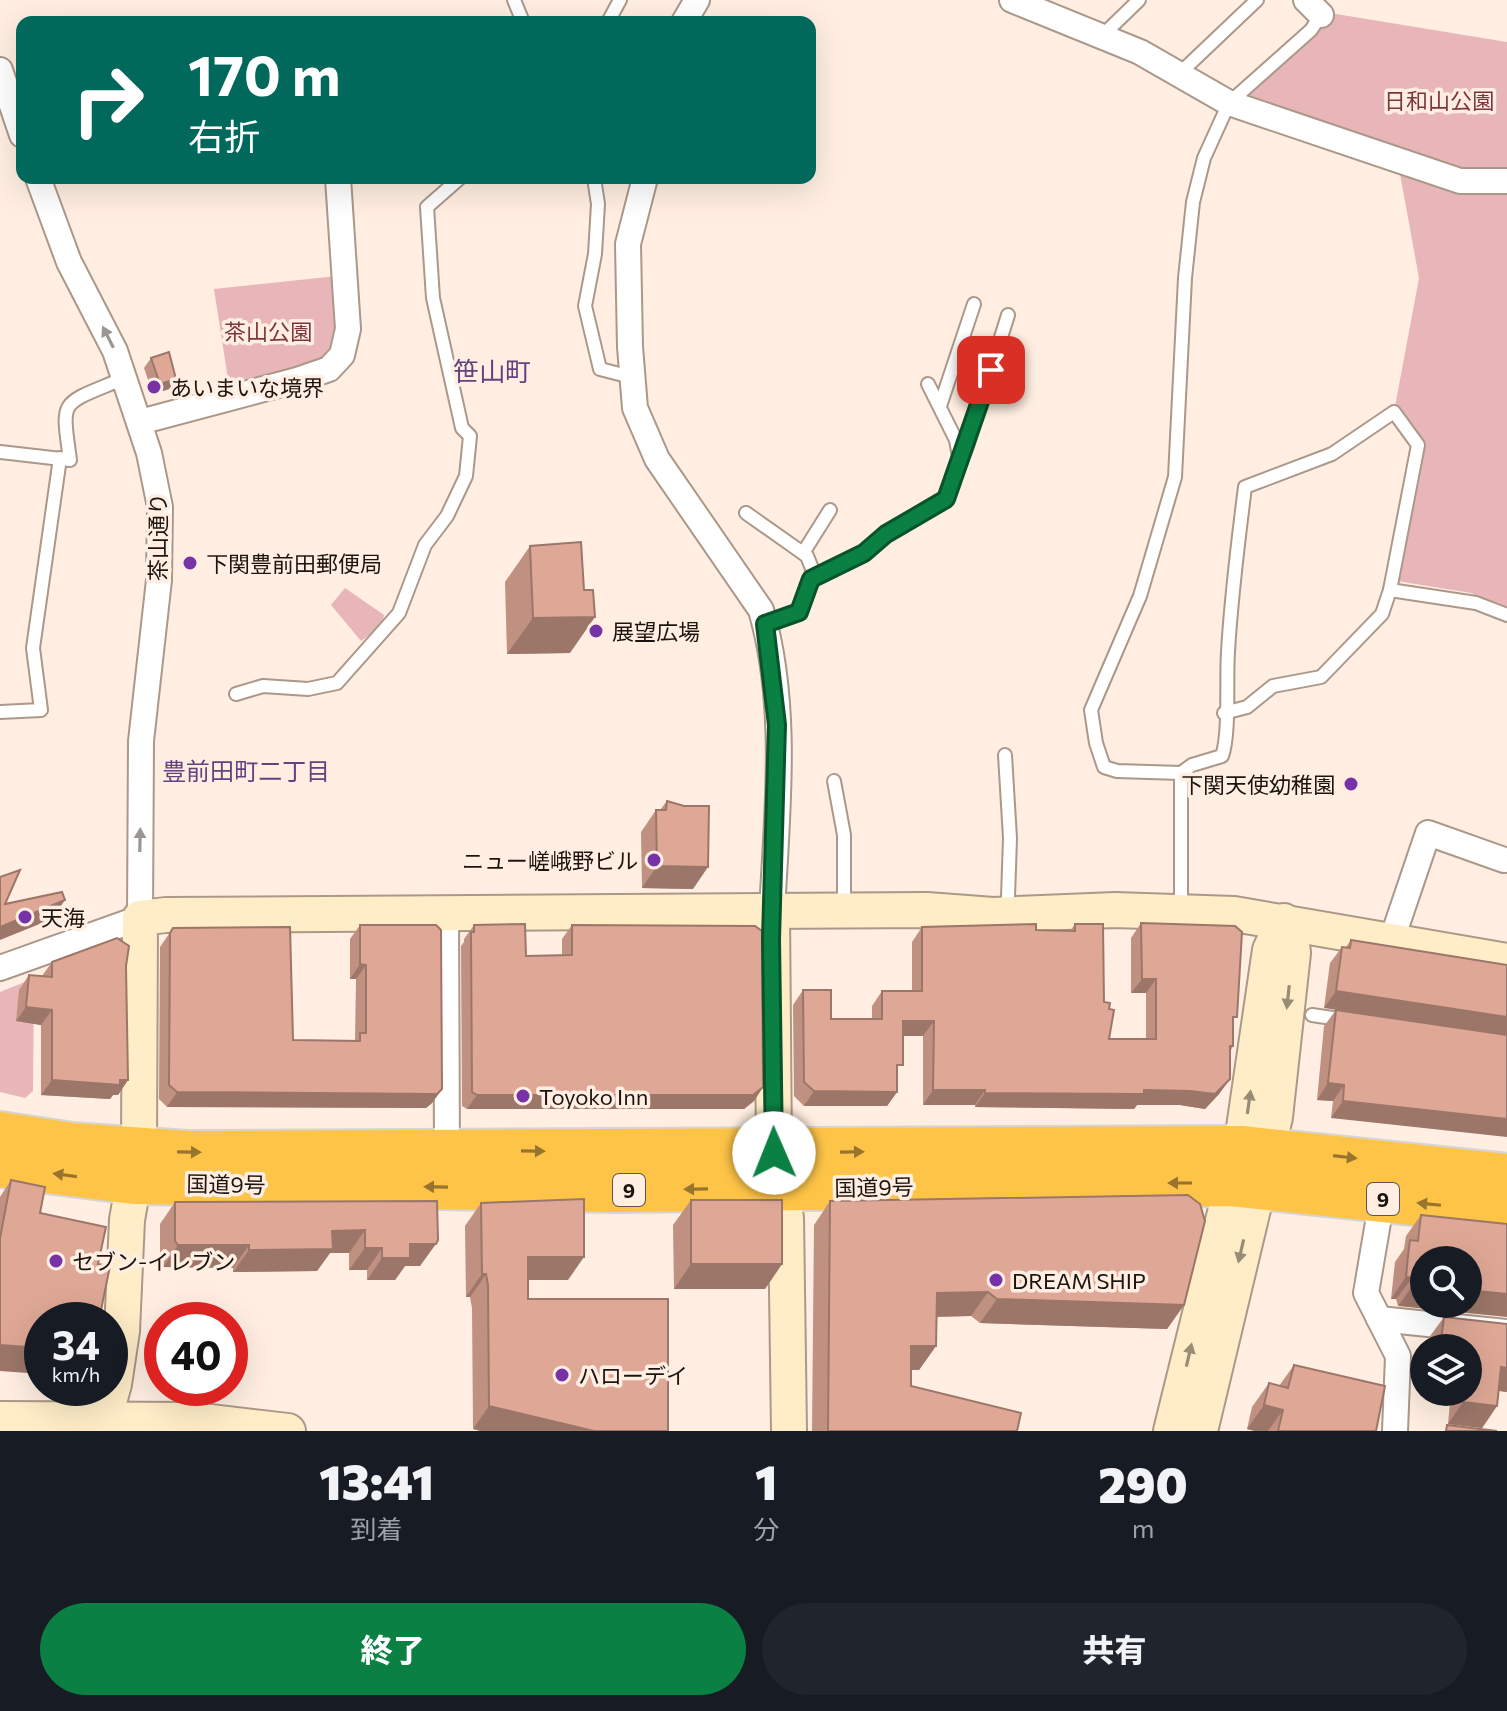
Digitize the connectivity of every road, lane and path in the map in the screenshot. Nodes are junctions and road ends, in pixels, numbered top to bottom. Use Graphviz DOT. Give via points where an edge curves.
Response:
graph roads {
  1 [pos="1012,0"];
  2 [pos="1139,0"];
  3 [pos="1257,0"];
  4 [pos="1314,7"];
  5 [pos="1103,35"];
  6 [pos="0,70"];
  7 [pos="1179,74"];
  8 [pos="1229,103"];
  9 [pos="16,117"];
  10 [pos="1507,181"];
  11 [pos="40,184"];
  12 [pos="338,184"];
  13 [pos="453,184"];
  14 [pos="595,184"];
  15 [pos="643,184"];
  16 [pos="974,304"];
  17 [pos="1008,315"];
  18 [pos="631,377"];
  19 [pos="115,382"];
  20 [pos="928,384"];
  21 [pos="940,406"];
  22 [pos="140,422"];
  23 [pos="0,452"];
  24 [pos="60,458"];
  25 [pos="961,463"];
  26 [pos="830,510"];
  27 [pos="746,513"];
  28 [pos="803,553"];
  29 [pos="811,579"];
  30 [pos="1390,590"];
  31 [pos="1507,615"];
  32 [pos="765,624"];
  33 [pos="236,694"];
  34 [pos="0,712"];
  35 [pos="1224,713"];
  36 [pos="1005,755"];
  37 [pos="1181,773"];
  38 [pos="834,781"];
  39 [pos="1506,856"];
  40 [pos="1008,897"];
  41 [pos="844,898"];
  42 [pos="772,911"];
  43 [pos="446,914"];
  44 [pos="1181,914"];
  45 [pos="140,918"];
  46 [pos="1284,921"];
  47 [pos="1391,942"];
  48 [pos="1507,961"];
  49 [pos="0,968"];
  50 [pos="1312,1015"];
  51 [pos="1357,1022"];
  52 [pos="0,1134"];
  53 [pos="447,1150"];
  54 [pos="0,1165"];
  55 [pos="136,1166"];
  56 [pos="1250,1166"];
  57 [pos="778,1170"];
  58 [pos="1507,1176"];
  59 [pos="1382,1199"];
  60 [pos="1507,1213"];
  61 [pos="1379,1319"];
  62 [pos="1507,1332"];
  63 [pos="0,1419"];
  64 [pos="102,1425"];
  65 [pos="288,1431"];
  66 [pos="789,1431"];
  67 [pos="1171,1431"];
  68 [pos="1200,1431"];
  69 [pos="1395,1431"];
  1 -- 5 [label="street"];
  2 -- 5 [label="lane"];
  3 -- 7 [label="lane"];
  4 -- 8 [label="lane" via="1311,30"];
  5 -- 7 [label="street"];
  6 -- 9 [label="street"];
  7 -- 8 [label="street"];
  8 -- 10 [label="street" via="1460,181"];
  8 -- 37 [label="lane" via="1204,158 1193,202 1175,477 1140,596 1091,710 1104,767"];
  22 -- 11 [label="street, 茶山通り, one-way" via="115,351 69,262"];
  12 -- 22 [label="street" via="348,329 342,355 329,369 297,380"];
  13 -- 33 [label="lane" via="427,207 433,298 462,428 470,436 466,476 447,516 425,545 399,613 337,683 308,689 263,686"];
  14 -- 18 [label="lane" via="598,204 586,320 600,369"];
  15 -- 18 [label="street" via="628,244"];
  16 -- 21 [label="lane"];
  17 -- 25 [label="lane"];
  18 -- 32 [label="street" via="635,408 657,459 749,591"];
  19 -- 24 [label="lane" via="70,400 63,413 70,460"];
  20 -- 21 [label="lane"];
  21 -- 25 [label="lane"];
  45 -- 22 [label="street, 茶山通り, one-way" via="141,741 161,543 157,487"];
  23 -- 24 [label="lane"];
  24 -- 34 [label="lane" via="33,648 41,710"];
  25 -- 29 [label="lane" via="946,499 864,553"];
  26 -- 28 [label="lane"];
  27 -- 28 [label="lane"];
  28 -- 29 [label="lane" via="811,563"];
  29 -- 32 [label="lane" via="799,612"];
  30 -- 31 [label="lane" via="1476,603"];
  30 -- 35 [label="lane" via="1382,614 1321,677 1273,686 1247,707"];
  30 -- 35 [label="lane" via="1418,445 1394,412 1332,454 1245,487 1230,599"];
  32 -- 42 [label="street" via="777,725"];
  35 -- 37 [label="lane" via="1222,756"];
  36 -- 40 [label="lane"];
  37 -- 44 [label="lane"];
  38 -- 41 [label="lane" via="844,835"];
  39 -- 47 [label="street" via="1428,833"];
  42 -- 43 [label="street"];
  42 -- 44 [label="street"];
  42 -- 57 [label="street"];
  43 -- 45 [label="street"];
  43 -- 53 [label="street"];
  44 -- 46 [label="street"];
  45 -- 49 [label="street"];
  45 -- 55 [label="street"];
  46 -- 47 [label="street"];
  46 -- 56 [label="street" via="1293,953"];
  47 -- 48 [label="street"];
  50 -- 51 [label="lane"];
  52 -- 55 [label="highway, 国道9号 / 9"];
  55 -- 53 [label="highway, 国道9号 / 9, one-way"];
  53 -- 57 [label="highway, 国道9号 / 9, one-way"];
  55 -- 54 [label="highway, 国道9号 / 9, one-way"];
  57 -- 55 [label="highway, 国道9号 / 9, one-way" via="619,1190"];
  55 -- 64 [label="street" via="127,1220 122,1331"];
  56 -- 57 [label="highway, 国道9号 / 9"];
  56 -- 58 [label="highway, 国道9号 / 9, one-way"];
  56 -- 59 [label="highway, 国道9号 / 9"];
  67 -- 56 [label="street, one-way"];
  56 -- 68 [label="street, one-way"];
  57 -- 66 [label="street"];
  60 -- 59 [label="highway, 国道9号 / 9, one-way"];
  59 -- 61 [label="street" via="1366,1293"];
  61 -- 62 [label="street"];
  61 -- 69 [label="street" via="1398,1356"];
  63 -- 64 [label="street"];
  64 -- 65 [label="street" via="194,1420"];
}
